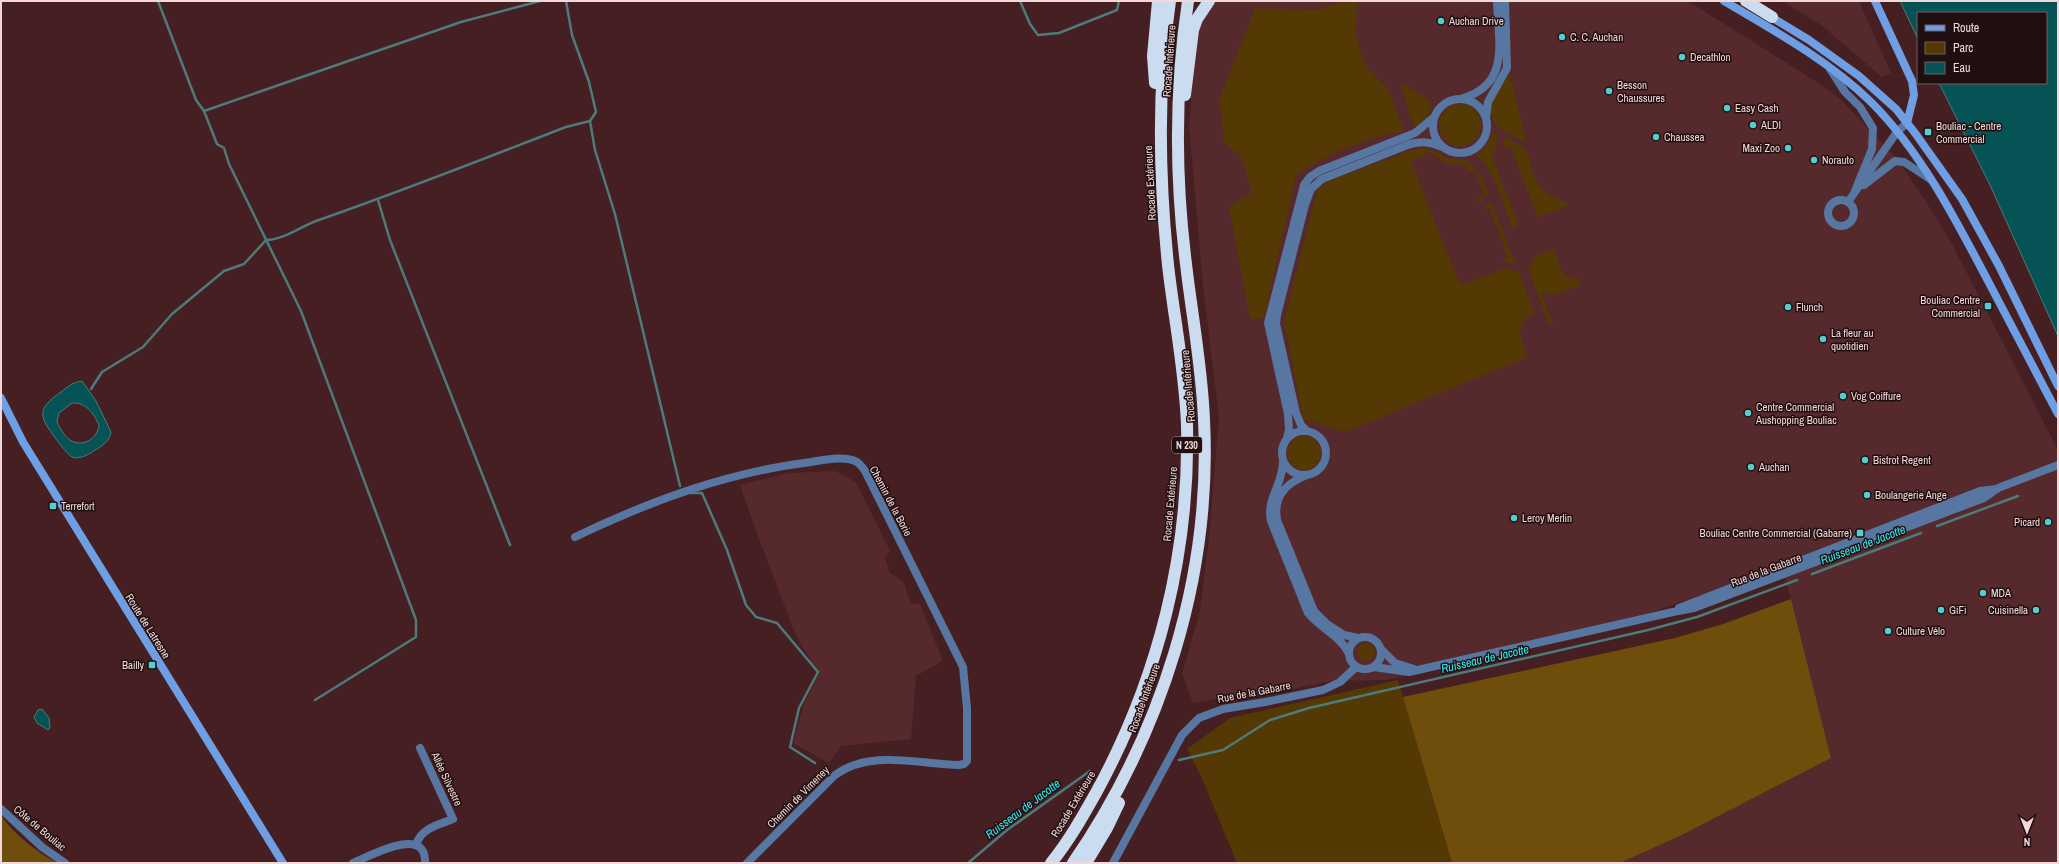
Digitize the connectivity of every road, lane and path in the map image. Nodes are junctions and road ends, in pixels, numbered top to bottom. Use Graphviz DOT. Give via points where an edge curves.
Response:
graph roads {
  1 [pos="1158,1"];
  2 [pos="1170,1"];
  3 [pos="1188,1"];
  4 [pos="1209,1"];
  5 [pos="1497,1"];
  6 [pos="1505,1"];
  7 [pos="1724,1"];
  8 [pos="1744,1"];
  9 [pos="1875,1"];
  10 [pos="1772,17"];
  11 [pos="1829,68"];
  12 [pos="1461,98"];
  13 [pos="1433,118"];
  14 [pos="1486,118"];
  15 [pos="1907,123"];
  16 [pos="1897,132"];
  17 [pos="1442,146"];
  18 [pos="1160,148"];
  19 [pos="1178,150"];
  20 [pos="1931,180"];
  21 [pos="1856,191"];
  22 [pos="1848,202"];
  23 [pos="2058,386"];
  24 [pos="1,398"];
  25 [pos="2058,414"];
  26 [pos="1307,431"];
  27 [pos="1287,438"];
  28 [pos="1283,462"];
  29 [pos="2058,465"];
  30 [pos="1306,475"];
  31 [pos="575,537"];
  32 [pos="1358,638"];
  33 [pos="1382,650"];
  34 [pos="1349,654"];
  35 [pos="1356,667"];
  36 [pos="1374,667"];
  37 [pos="1420,669"];
  38 [pos="1147,731"];
  39 [pos="420,748"];
  40 [pos="967,761"];
  41 [pos="1,809"];
  42 [pos="416,845"];
  43 [pos="65,863"];
  44 [pos="283,863"];
  45 [pos="354,863"];
  46 [pos="425,863"];
  47 [pos="747,863"];
  48 [pos="1051,863"];
  49 [pos="1073,863"];
  50 [pos="1086,863"];
  51 [pos="1112,863"];
  1 -- 18 [label="highway" via="1153,56"];
  2 -- 18 [label="highway, Rocade Extérieure / N 230" via="1162,57"];
  3 -- 19 [label="highway, Rocade Intérieure / N 230" via="1179,70"];
  4 -- 19 [label="highway" via="1193,30"];
  5 -- 12 [label="street" via="1498,67 1487,86 1473,95"];
  6 -- 14 [label="street" via="1507,68 1488,102"];
  7 -- 11 [label="main road" via="1769,27"];
  8 -- 10 [label="highway"];
  9 -- 15 [label="main road" via="1912,81 1914,95"];
  10 -- 15 [label="main road" via="1859,76 1896,109"];
  11 -- 16 [label="main road" via="1870,101"];
  11 -- 21 [label="street" via="1873,128 1872,149"];
  12 -- 13 [label="street" via="1443,104 1436,110"];
  12 -- 14 [label="street" via="1478,105"];
  13 -- 17 [label="street" via="1433,134"];
  13 -- 27 [label="street" via="1414,134 1319,170 1310,176 1304,185 1268,323 1288,414"];
  14 -- 17 [label="street" via="1485,137 1474,149 1458,153"];
  15 -- 16 [label="street"];
  15 -- 23 [label="main road" via="1962,198 1999,266"];
  16 -- 20 [label="main road"];
  16 -- 21 [label="street"];
  17 -- 26 [label="street" via="1421,141 1410,144 1332,174 1311,189 1276,315 1296,413"];
  18 -- 48 [label="highway, Rocade Extérieure / N 230" via="1168,266 1180,344 1187,424 1182,530 1172,594 1129,727 1082,817"];
  19 -- 38 [label="highway, Rocade Intérieure / N 230" via="1186,264 1198,343 1204,421 1204,482 1188,601 1172,659"];
  20 -- 21 [label="street" via="1904,162 1895,161"];
  20 -- 25 [label="main road" via="1957,223"];
  21 -- 22 [label="street"];
  24 -- 44 [label="main road, Route de Latresne" via="23,442"];
  26 -- 27 [label="street" via="1300,431"];
  26 -- 30 [label="street" via="1320,438 1326,457 1321,468"];
  27 -- 28 [label="street" via="1282,450"];
  28 -- 30 [label="street" via="1293,473"];
  28 -- 34 [label="street" via="1283,473 1270,504 1271,521 1308,613 1316,623 1340,641"];
  29 -- 37 [label="street, Rue de la Gabarre" via="1998,488 1980,490 1692,602 1673,612"];
  30 -- 32 [label="street" via="1288,484 1280,494 1276,504 1277,520 1314,611 1327,624 1344,635"];
  31 -- 40 [label="street, Chemin de la Borie" via="615,517 683,490 742,474 781,465 830,460 856,462 865,471 963,667 967,708"];
  32 -- 33 [label="street" via="1375,639"];
  32 -- 34 [label="street" via="1351,645"];
  33 -- 36 [label="street" via="1380,660"];
  33 -- 37 [label="street, Rue de la Gabarre" via="1400,666"];
  34 -- 35 [label="street"];
  35 -- 36 [label="street"];
  35 -- 51 [label="street, Rue de la Gabarre" via="1330,688 1223,709 1199,718 1182,735 1174,748"];
  36 -- 37 [label="street, Rue de la Gabarre" via="1404,673"];
  38 -- 49 [label="highway, Rocade Intérieure / N 230" via="1120,786"];
  38 -- 50 [label="highway" via="1131,777 1107,828"];
  39 -- 42 [label="street, Allée Silvestre" via="453,819 423,832 418,837"];
  40 -- 47 [label="street, Chemin de Vimeney" via="959,765 873,760 849,766 835,775"];
  41 -- 43 [label="street, Côte de Bouliac" via="42,847"];
  42 -- 45 [label="street" via="402,844"];
  42 -- 46 [label="street" via="424,853"];
}
